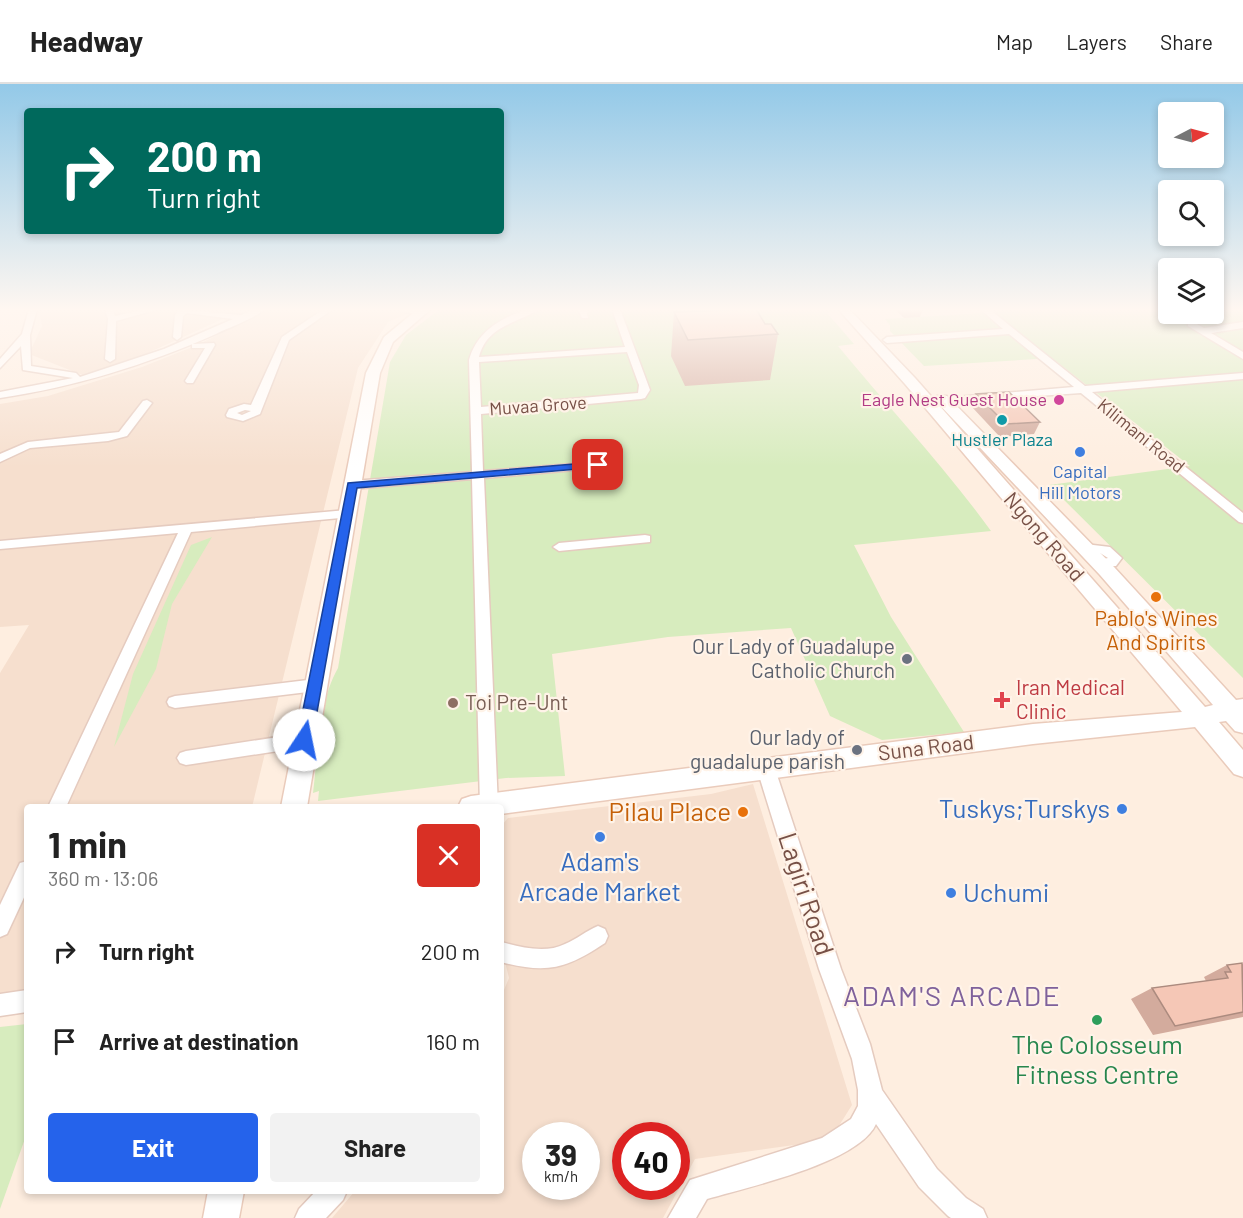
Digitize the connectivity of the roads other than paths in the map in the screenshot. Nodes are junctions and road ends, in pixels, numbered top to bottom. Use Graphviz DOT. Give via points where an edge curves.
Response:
graph roads {
  1 [pos="26,362"];
  2 [pos="136,362"];
  3 [pos="201,362"];
  4 [pos="275,362"];
  5 [pos="376,362"];
  6 [pos="474,362"];
  7 [pos="635,362"];
  8 [pos="892,362"];
  9 [pos="907,362"];
  10 [pos="1050,362"];
  11 [pos="1243,376"];
  12 [pos="82,378"];
  13 [pos="190,381"];
  14 [pos="1085,390"];
  15 [pos="0,395"];
  16 [pos="944,401"];
  17 [pos="147,403"];
  18 [pos="255,408"];
  19 [pos="475,411"];
  20 [pos="0,459"];
  21 [pos="598,465"];
  22 [pos="478,476"];
  23 [pos="352,485"];
  24 [pos="347,514"];
  25 [pos="1243,519"];
  26 [pos="186,530"];
  27 [pos="645,539"];
  28 [pos="0,545"];
  29 [pos="559,547"];
  30 [pos="316,685"];
  31 [pos="174,702"];
  32 [pos="1239,714"];
  33 [pos="1202,717"];
  34 [pos="304,740"];
  35 [pos="186,758"];
  36 [pos="1243,766"];
  37 [pos="766,769"];
  38 [pos="58,804"];
  39 [pos="294,804"];
  40 [pos="483,804"];
  41 [pos="498,804"];
  42 [pos="24,876"];
  43 [pos="0,927"];
  44 [pos="598,936"];
  45 [pos="504,953"];
  46 [pos="24,1001"];
  47 [pos="0,1005"];
  48 [pos="870,1093"];
  49 [pos="225,1194"];
  50 [pos="331,1194"];
  51 [pos="221,1218"];
  52 [pos="309,1218"];
  53 [pos="681,1218"];
  54 [pos="974,1218"];
  1 -- 12 [label="street" via="26,368"];
  2 -- 12 [label="street"];
  3 -- 13 [label="street"];
  4 -- 18 [label="street"];
  5 -- 23 [label="main road"];
  6 -- 19 [label="street, Muvaa Grove"];
  7 -- 19 [label="street, Muvaa Grove" via="645,390 638,398"];
  8 -- 33 [label="main road, Ngong Road"];
  9 -- 16 [label="main road, Ngong Road"];
  10 -- 14 [label="street, Kilimani Road"];
  11 -- 14 [label="street"];
  12 -- 15 [label="street"];
  14 -- 16 [label="street"];
  14 -- 25 [label="street, Kilimani Road"];
  16 -- 32 [label="main road, Ngong Road"];
  17 -- 20 [label="street" via="123,434 34,445"];
  19 -- 22 [label="street"];
  21 -- 22 [label="street"];
  22 -- 23 [label="street"];
  22 -- 40 [label="street"];
  23 -- 24 [label="main road"];
  24 -- 26 [label="street"];
  24 -- 30 [label="main road"];
  26 -- 28 [label="street"];
  26 -- 38 [label="street"];
  27 -- 29 [label="street"];
  30 -- 31 [label="street"];
  30 -- 34 [label="main road"];
  32 -- 33 [label="main road, Suna Road"];
  33 -- 36 [label="main road, Ngong Road"];
  33 -- 37 [label="main road, Suna Road" via="1033,734"];
  34 -- 35 [label="street"];
  34 -- 39 [label="main road"];
  37 -- 41 [label="main road, Suna Road"];
  37 -- 48 [label="street, Lagiri Road"];
  42 -- 43 [label="street"];
  44 -- 45 [label="street" via="570,955 541,962"];
  46 -- 47 [label="street"];
  48 -- 53 [label="street, Lagiri Road" via="867,1118 849,1138 827,1149 699,1189"];
  48 -- 54 [label="street" via="929,1179"];
  49 -- 51 [label="main road"];
  50 -- 52 [label="street"];
}
